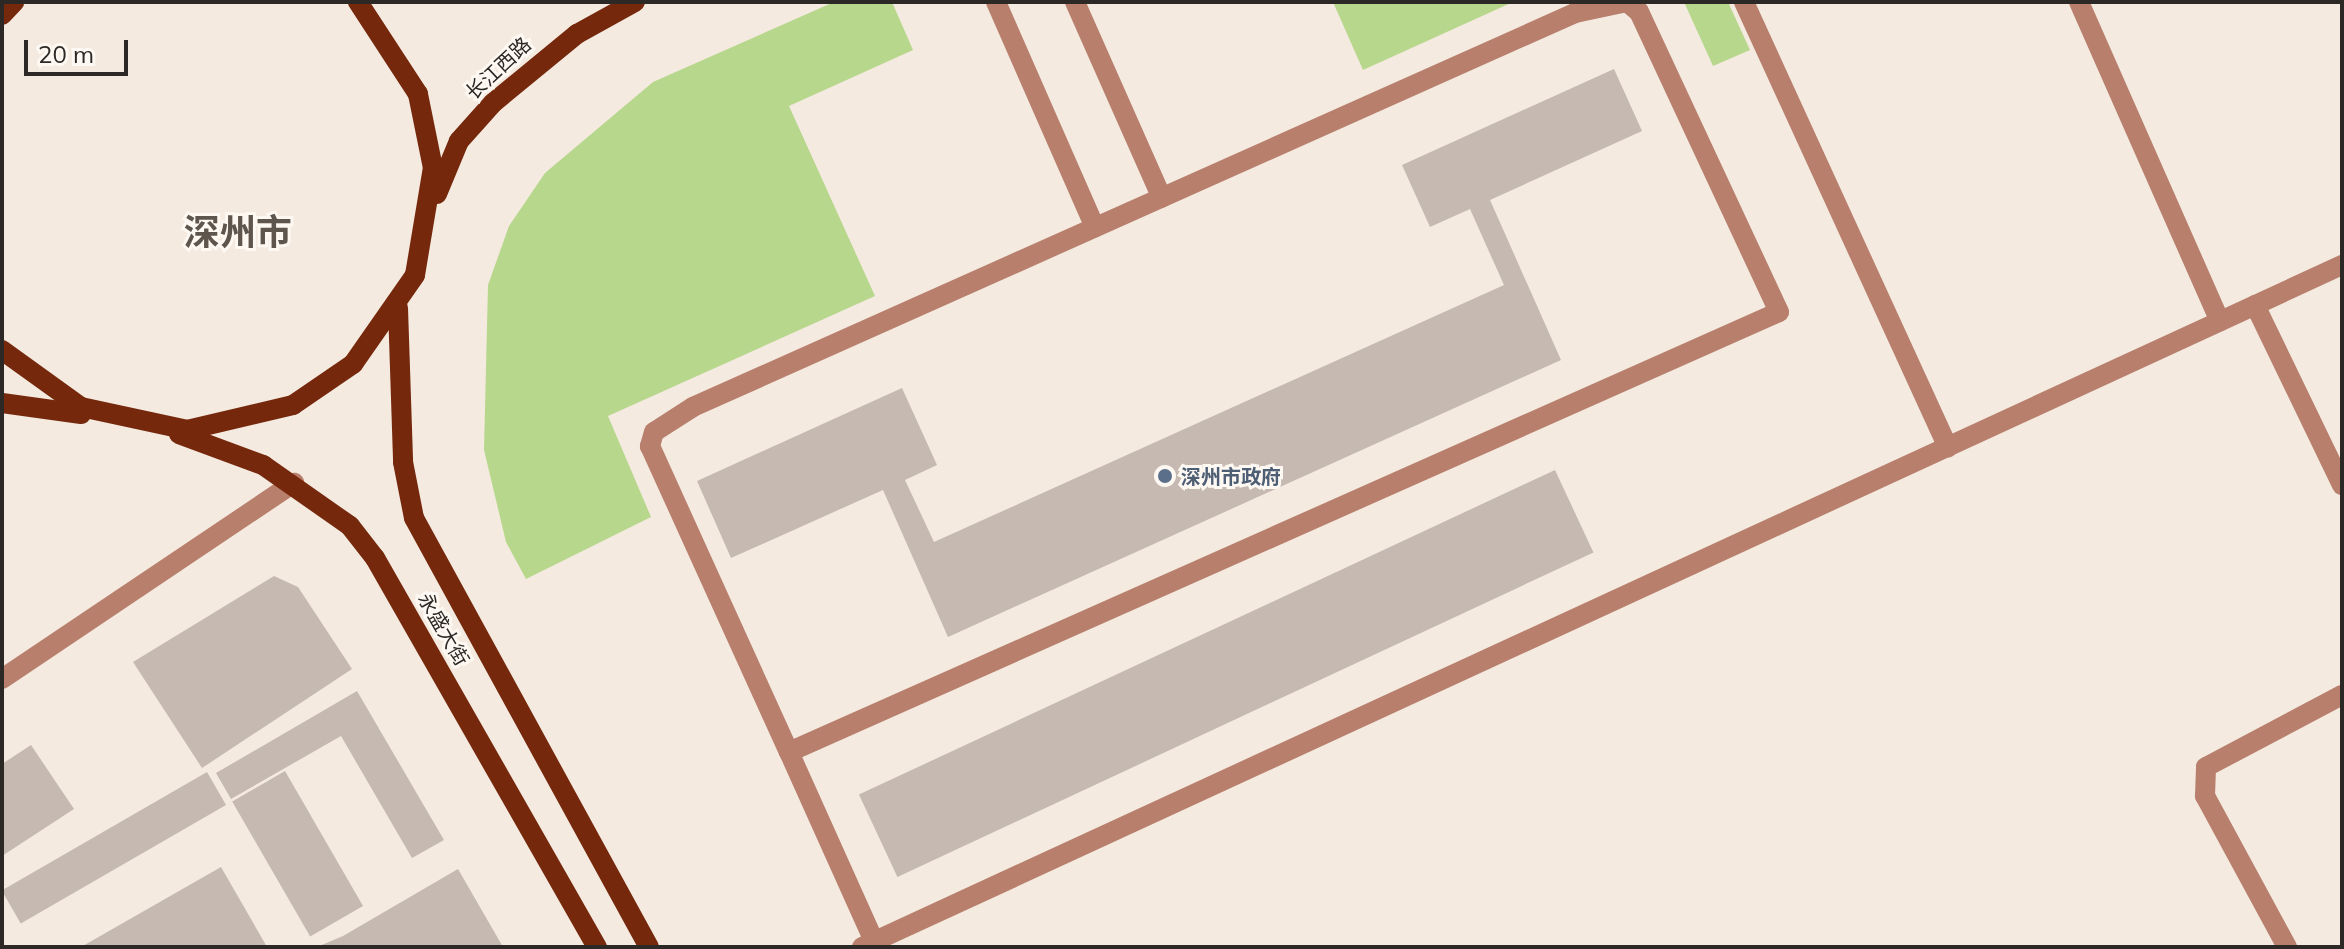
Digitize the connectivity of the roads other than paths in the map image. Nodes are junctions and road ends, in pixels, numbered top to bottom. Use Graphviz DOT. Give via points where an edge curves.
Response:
graph roads {
  1 [pos="14,2"];
  2 [pos="358,2"];
  3 [pos="635,2"];
  4 [pos="996,2"];
  5 [pos="1075,2"];
  6 [pos="1744,2"];
  7 [pos="2079,2"];
  8 [pos="2,15"];
  9 [pos="1162,198"];
  10 [pos="432,205"];
  11 [pos="1095,227"];
  12 [pos="2342,265"];
  13 [pos="2255,305"];
  14 [pos="398,308"];
  15 [pos="2220,321"];
  16 [pos="2,350"];
  17 [pos="2,403"];
  18 [pos="116,420"];
  19 [pos="160,428"];
  20 [pos="1948,447"];
  21 [pos="294,483"];
  22 [pos="2342,485"];
  23 [pos="2,679"];
  24 [pos="2342,695"];
  25 [pos="789,752"];
  26 [pos="868,944"];
  27 [pos="597,947"];
  28 [pos="649,947"];
  29 [pos="2287,947"];
  1 -- 8 [label="main road"];
  2 -- 10 [label="main road" via="382,29 418,94 433,168"];
  3 -- 10 [label="main road, 长江西路" via="565,42 493,103 459,141"];
  4 -- 11 [label="street"];
  5 -- 9 [label="street"];
  6 -- 20 [label="street"];
  7 -- 15 [label="street"];
  9 -- 11 [label="street"];
  9 -- 25 [label="street" via="1575,13 1627,2 1639,12 1779,312"];
  10 -- 14 [label="main road"];
  11 -- 25 [label="street" via="693,407 654,432 650,446"];
  12 -- 13 [label="street"];
  13 -- 15 [label="street"];
  13 -- 22 [label="street"];
  14 -- 19 [label="main road" via="353,364 293,405 224,427"];
  14 -- 28 [label="main road, 永盛大街" via="403,462 420,532"];
  15 -- 20 [label="street"];
  16 -- 18 [label="main road" via="48,389"];
  17 -- 18 [label="main road"];
  18 -- 19 [label="main road"];
  19 -- 21 [label="main road, 永盛大街"];
  20 -- 26 [label="street"];
  21 -- 23 [label="street"];
  21 -- 27 [label="main road, 永盛大街" via="350,526 375,558"];
  24 -- 29 [label="street" via="2206,767 2205,796"];
  25 -- 26 [label="street"];
}
